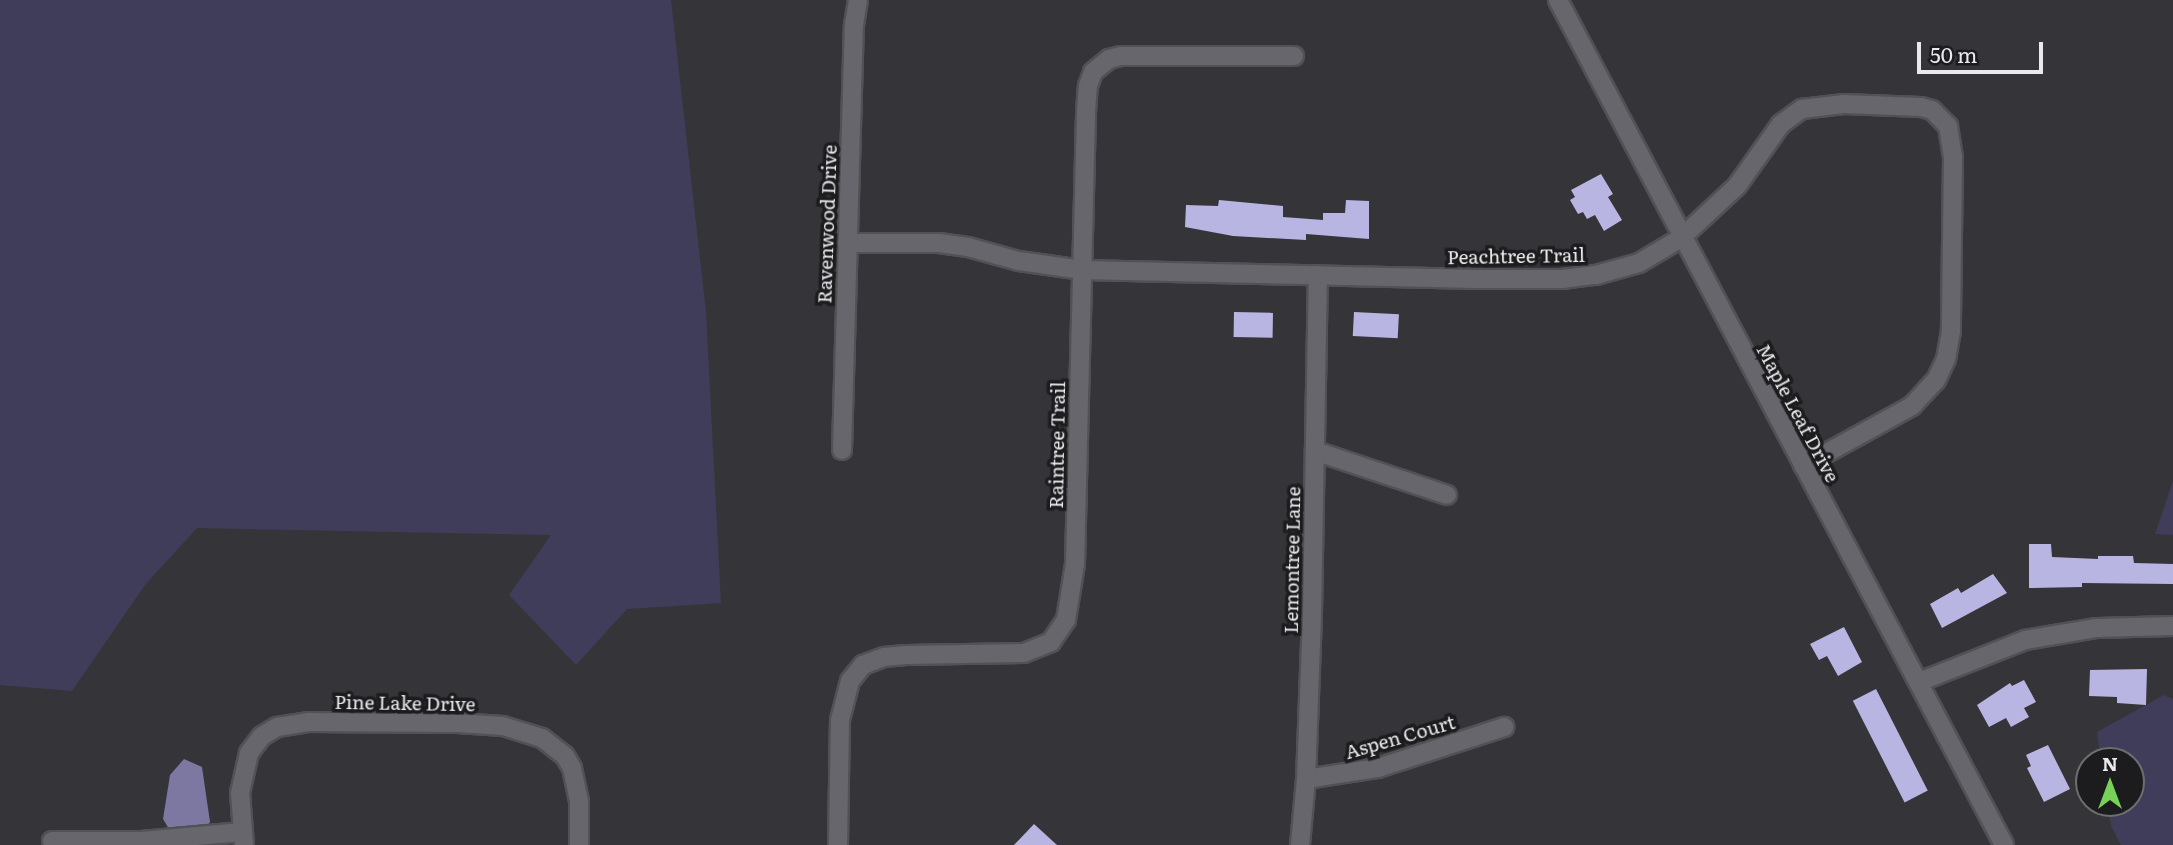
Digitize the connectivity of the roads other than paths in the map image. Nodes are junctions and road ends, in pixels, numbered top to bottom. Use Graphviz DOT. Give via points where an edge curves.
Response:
graph roads {
  1 [pos="858,0"];
  2 [pos="1558,0"];
  3 [pos="1294,56"];
  4 [pos="1681,239"];
  5 [pos="847,243"];
  6 [pos="1082,270"];
  7 [pos="1318,275"];
  8 [pos="842,450"];
  9 [pos="1315,451"];
  10 [pos="1802,466"];
  11 [pos="1447,495"];
  12 [pos="2173,626"];
  13 [pos="1919,682"];
  14 [pos="1504,727"];
  15 [pos="1306,779"];
  16 [pos="243,839"];
  17 [pos="52,842"];
  18 [pos="579,845"];
  19 [pos="838,845"];
  20 [pos="1300,845"];
  21 [pos="2004,845"];
  1 -- 5 [label="street, Ravenwood Drive"];
  2 -- 4 [label="street, Maple Leaf Drive"];
  3 -- 6 [label="street, Raintree Trail" via="1121,56 1100,64 1088,86"];
  4 -- 7 [label="street, Peachtree Trail" via="1639,263 1562,279"];
  4 -- 10 [label="street, Maple Leaf Drive"];
  4 -- 10 [label="street, Peachtree Trail" via="1737,186 1780,124 1802,109 1844,104 1921,107 1932,110 1948,126 1953,157 1953,275 1950,347 1942,370 1912,406"];
  5 -- 6 [label="street, Peachtree Trail" via="939,243"];
  5 -- 8 [label="street, Ravenwood Drive"];
  6 -- 7 [label="street, Peachtree Trail"];
  6 -- 19 [label="street, Raintree Trail" via="1074,564 1066,620 1051,642 1024,653 906,655 863,665 850,681 839,720"];
  7 -- 9 [label="street, Lemontree Lane"];
  9 -- 11 [label="street"];
  9 -- 15 [label="street, Lemontree Lane"];
  10 -- 13 [label="street, Maple Leaf Drive"];
  12 -- 13 [label="street" via="2048,635 1994,650"];
  13 -- 21 [label="street, Maple Leaf Drive"];
  14 -- 15 [label="street, Aspen Court" via="1378,768"];
  15 -- 20 [label="street, Lemontree Lane"];
  16 -- 17 [label="street"];
  16 -- 18 [label="street, Pine Lake Drive" via="240,793 249,753 262,736 277,727 307,722 457,723 526,731 565,755 577,783"];
}
